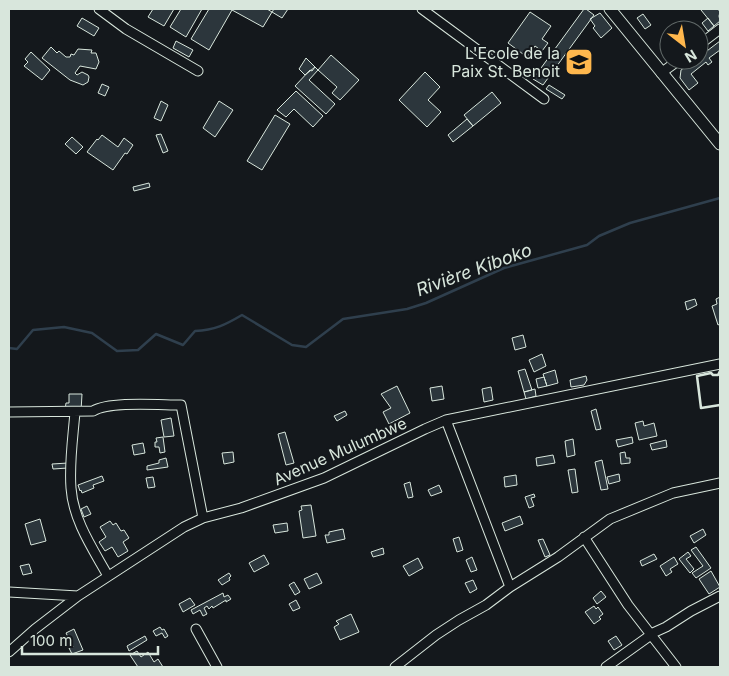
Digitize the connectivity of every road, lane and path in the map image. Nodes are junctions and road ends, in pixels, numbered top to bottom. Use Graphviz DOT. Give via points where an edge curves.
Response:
graph roads {
  1 [pos="99,9"];
  2 [pos="422,9"];
  3 [pos="610,9"];
  4 [pos="720,30"];
  5 [pos="709,38"];
  6 [pos="666,70"];
  7 [pos="198,71"];
  8 [pos="662,73"];
  9 [pos="544,99"];
  10 [pos="720,144"];
  11 [pos="720,364"];
  12 [pos="9,412"];
  13 [pos="76,412"];
  14 [pos="446,420"];
  15 [pos="720,483"];
  16 [pos="203,518"];
  17 [pos="584,537"];
  18 [pos="108,576"];
  19 [pos="510,587"];
  20 [pos="9,592"];
  21 [pos="78,596"];
  22 [pos="720,596"];
  23 [pos="196,629"];
  24 [pos="652,635"];
  25 [pos="9,652"];
  26 [pos="217,667"];
  27 [pos="395,667"];
  28 [pos="606,667"];
  29 [pos="676,667"];
  1 -- 7 [label="street" via="126,29"];
  2 -- 9 [label="street"];
  3 -- 8 [label="main road"];
  4 -- 5 [label="street"];
  6 -- 8 [label="street"];
  8 -- 10 [label="main road"];
  11 -- 14 [label="street, Avenue Mulumbwe"];
  12 -- 13 [label="street"];
  13 -- 16 [label="street" via="114,406 181,404"];
  13 -- 18 [label="street" via="71,490 79,521"];
  14 -- 16 [label="street, Avenue Mulumbwe" via="324,478"];
  14 -- 19 [label="street"];
  15 -- 17 [label="street" via="654,500 600,525"];
  16 -- 18 [label="street, Avenue Mulumbwe"];
  17 -- 19 [label="street"];
  17 -- 24 [label="street" via="628,605"];
  18 -- 21 [label="street, Avenue Mulumbwe"];
  19 -- 27 [label="street" via="436,635"];
  20 -- 21 [label="street"];
  21 -- 25 [label="street, Avenue Mulumbwe"];
  22 -- 24 [label="street"];
  23 -- 26 [label="street"];
  24 -- 28 [label="street"];
  24 -- 29 [label="street"];
}
